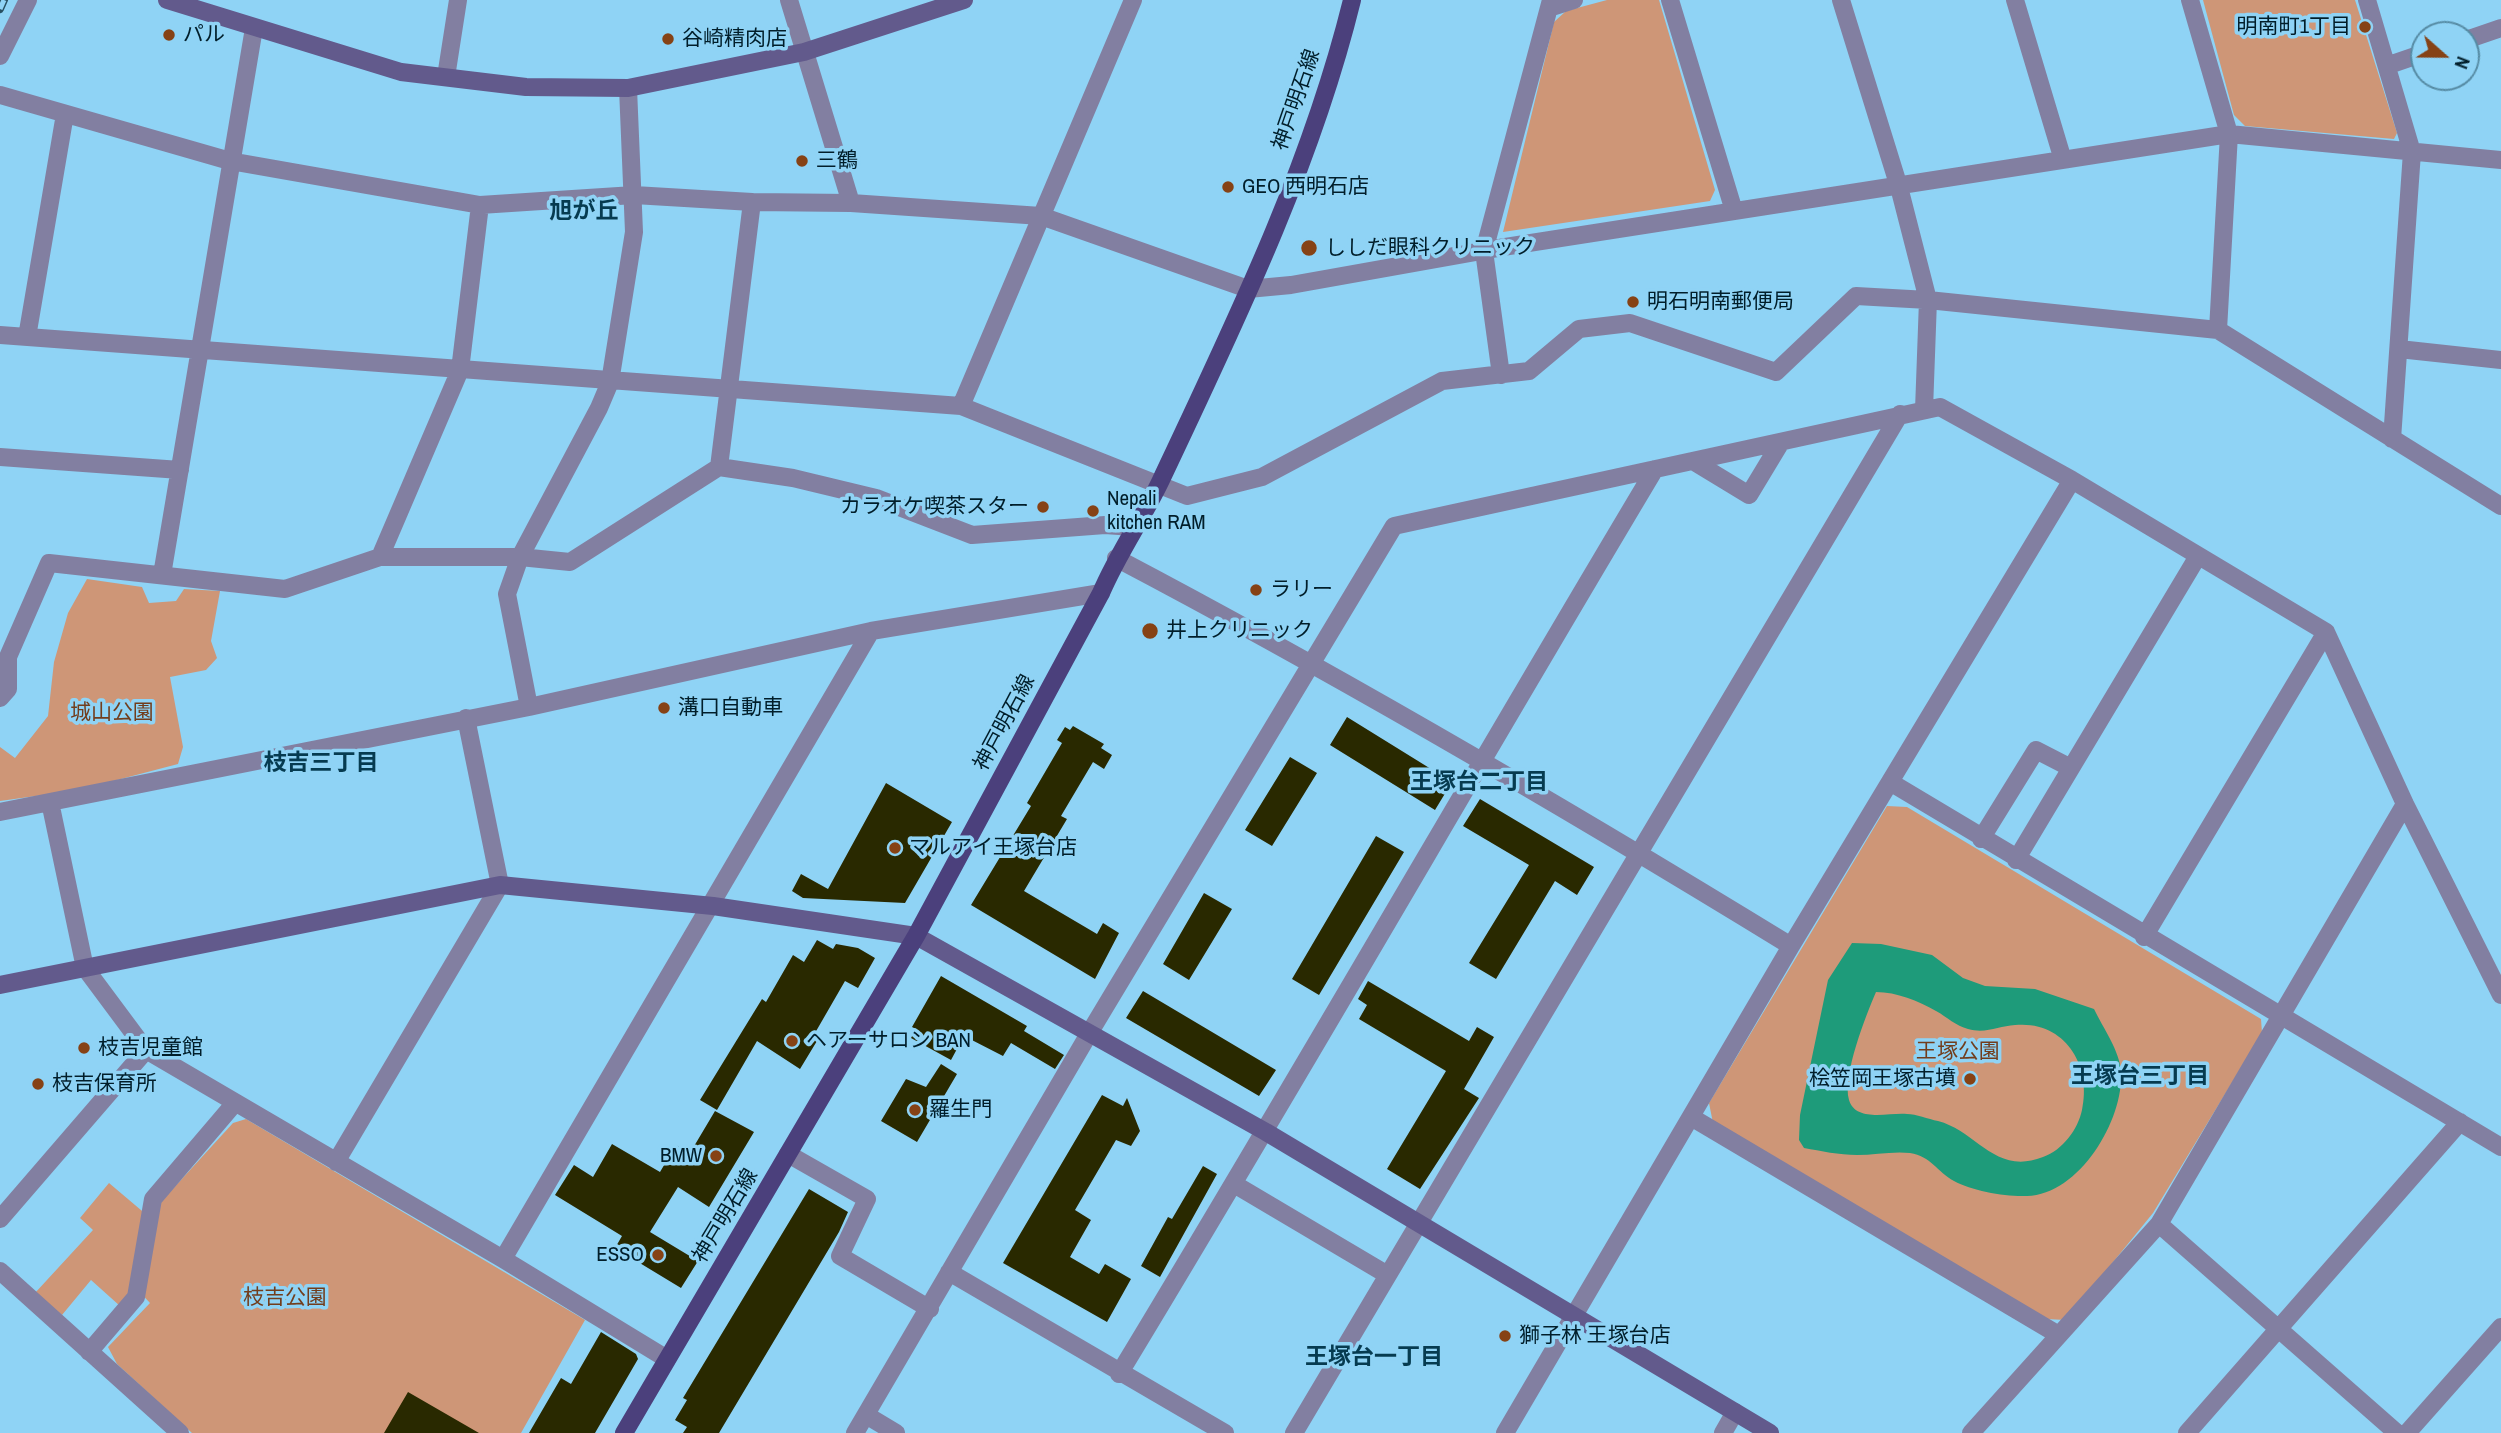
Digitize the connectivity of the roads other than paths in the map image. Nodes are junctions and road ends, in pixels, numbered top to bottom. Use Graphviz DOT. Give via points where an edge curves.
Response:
graph roads {
  1 [pos="28,0"];
  2 [pos="167,0"];
  3 [pos="458,0"];
  4 [pos="789,0"];
  5 [pos="964,0"];
  6 [pos="1133,0"];
  7 [pos="1352,0"];
  8 [pos="1574,0"];
  9 [pos="1670,0"];
  10 [pos="1841,0"];
  11 [pos="2015,0"];
  12 [pos="2190,0"];
  13 [pos="2367,0"];
  14 [pos="1550,4"];
  15 [pos="254,28"];
  16 [pos="2501,28"];
  17 [pos="2480,35"];
  18 [pos="804,52"];
  19 [pos="0,56"];
  20 [pos="2410,58"];
  21 [pos="2389,65"];
  22 [pos="446,77"];
  23 [pos="628,88"];
  24 [pos="0,95"];
  25 [pos="65,114"];
  26 [pos="2229,134"];
  27 [pos="2412,152"];
  28 [pos="2063,160"];
  29 [pos="2501,160"];
  30 [pos="230,161"];
  31 [pos="1899,187"];
  32 [pos="634,195"];
  33 [pos="752,202"];
  34 [pos="851,203"];
  35 [pos="480,205"];
  36 [pos="1734,211"];
  37 [pos="1041,216"];
  38 [pos="1484,251"];
  39 [pos="1248,289"];
  40 [pos="1928,300"];
  41 [pos="2218,330"];
  42 [pos="0,335"];
  43 [pos="27,337"];
  44 [pos="200,349"];
  45 [pos="2399,349"];
  46 [pos="2501,360"];
  47 [pos="460,370"];
  48 [pos="1501,374"];
  49 [pos="610,382"];
  50 [pos="729,391"];
  51 [pos="961,406"];
  52 [pos="1924,410"];
  53 [pos="1900,414"];
  54 [pos="2392,439"];
  55 [pos="1781,442"];
  56 [pos="0,457"];
  57 [pos="1693,461"];
  58 [pos="719,467"];
  59 [pos="1655,469"];
  60 [pos="180,470"];
  61 [pos="2072,480"];
  62 [pos="1159,484"];
  63 [pos="2501,506"];
  64 [pos="1133,527"];
  65 [pos="2198,556"];
  66 [pos="380,557"];
  67 [pos="520,557"];
  68 [pos="1116,558"];
  69 [pos="162,575"];
  70 [pos="1101,593"];
  71 [pos="871,631"];
  72 [pos="2326,632"];
  73 [pos="1310,662"];
  74 [pos="0,698"];
  75 [pos="529,707"];
  76 [pos="466,718"];
  77 [pos="1481,761"];
  78 [pos="2071,768"];
  79 [pos="1890,782"];
  80 [pos="50,802"];
  81 [pos="2405,804"];
  82 [pos="0,812"];
  83 [pos="1981,839"];
  84 [pos="1637,852"];
  85 [pos="2016,860"];
  86 [pos="500,885"];
  87 [pos="713,906"];
  88 [pos="916,936"];
  89 [pos="2144,937"];
  90 [pos="1791,946"];
  91 [pos="85,968"];
  92 [pos="0,985"];
  93 [pos="2501,995"];
  94 [pos="2279,1013"];
  95 [pos="1090,1032"];
  96 [pos="146,1050"];
  97 [pos="234,1104"];
  98 [pos="1691,1117"];
  99 [pos="2460,1122"];
  100 [pos="1266,1132"];
  101 [pos="2501,1146"];
  102 [pos="788,1154"];
  103 [pos="336,1162"];
  104 [pos="1234,1184"];
  105 [pos="0,1219"];
  106 [pos="1417,1222"];
  107 [pos="2159,1224"];
  108 [pos="503,1259"];
  109 [pos="0,1271"];
  110 [pos="949,1272"];
  111 [pos="1387,1275"];
  112 [pos="930,1309"];
  113 [pos="1573,1317"];
  114 [pos="2501,1327"];
  115 [pos="2280,1328"];
  116 [pos="2057,1334"];
  117 [pos="89,1352"];
  118 [pos="667,1359"];
  119 [pos="1119,1374"];
  120 [pos="1735,1412"];
  121 [pos="866,1415"];
  122 [pos="180,1433"];
  123 [pos="624,1433"];
  124 [pos="855,1433"];
  125 [pos="896,1433"];
  126 [pos="1224,1433"];
  127 [pos="1294,1433"];
  128 [pos="1504,1433"];
  129 [pos="1723,1433"];
  130 [pos="1770,1433"];
  131 [pos="1971,1433"];
  132 [pos="2187,1433"];
  133 [pos="2397,1433"];
  134 [pos="2407,1433"];
  1 -- 19 [label="street"];
  2 -- 15 [label="street"];
  3 -- 22 [label="street"];
  4 -- 18 [label="street"];
  5 -- 18 [label="street"];
  6 -- 37 [label="street"];
  7 -- 39 [label="main road, 神戸明石線" via="1321,104"];
  8 -- 14 [label="street"];
  9 -- 36 [label="street"];
  10 -- 31 [label="street"];
  11 -- 28 [label="street"];
  12 -- 26 [label="street"];
  13 -- 21 [label="street"];
  14 -- 38 [label="street"];
  15 -- 22 [label="street" via="401,72"];
  15 -- 30 [label="street"];
  16 -- 17 [label="street"];
  18 -- 23 [label="street"];
  18 -- 34 [label="street"];
  20 -- 21 [label="street"];
  21 -- 27 [label="street"];
  22 -- 23 [label="street" via="526,87"];
  23 -- 32 [label="street"];
  24 -- 25 [label="street"];
  25 -- 30 [label="street"];
  25 -- 43 [label="street"];
  26 -- 27 [label="street"];
  26 -- 28 [label="street"];
  26 -- 41 [label="street"];
  27 -- 29 [label="street"];
  27 -- 45 [label="street"];
  28 -- 31 [label="street"];
  30 -- 35 [label="street"];
  30 -- 44 [label="street"];
  31 -- 36 [label="street"];
  31 -- 40 [label="street"];
  32 -- 33 [label="street"];
  32 -- 35 [label="street"];
  32 -- 49 [label="street" via="635,232"];
  33 -- 34 [label="street"];
  33 -- 50 [label="street"];
  34 -- 37 [label="street"];
  35 -- 47 [label="street"];
  36 -- 38 [label="street"];
  37 -- 39 [label="street"];
  37 -- 51 [label="street"];
  38 -- 39 [label="street"];
  38 -- 48 [label="street"];
  39 -- 62 [label="main road, 神戸明石線"];
  40 -- 41 [label="street"];
  40 -- 48 [label="street" via="1856,296 1776,373 1630,323 1579,329 1529,372"];
  40 -- 52 [label="street"];
  41 -- 54 [label="street"];
  42 -- 43 [label="street"];
  43 -- 44 [label="street"];
  44 -- 47 [label="street"];
  44 -- 60 [label="street"];
  45 -- 46 [label="street"];
  45 -- 54 [label="street"];
  47 -- 49 [label="street"];
  47 -- 66 [label="street"];
  48 -- 62 [label="street" via="1442,381 1262,477 1188,496"];
  49 -- 50 [label="street"];
  49 -- 67 [label="street"];
  50 -- 51 [label="street"];
  50 -- 58 [label="street"];
  51 -- 62 [label="street"];
  52 -- 53 [label="street"];
  52 -- 61 [label="street" via="1940,407"];
  53 -- 55 [label="street"];
  53 -- 84 [label="street"];
  54 -- 63 [label="street"];
  55 -- 57 [label="street"];
  55 -- 57 [label="street" via="1749,495"];
  56 -- 60 [label="street"];
  57 -- 59 [label="street"];
  58 -- 64 [label="street" via="793,478 876,498 972,536 1105,525"];
  58 -- 67 [label="street" via="570,562"];
  59 -- 73 [label="street" via="1394,526"];
  59 -- 77 [label="street"];
  60 -- 69 [label="street"];
  61 -- 65 [label="street"];
  61 -- 79 [label="street"];
  62 -- 64 [label="main road, 神戸明石線"];
  64 -- 68 [label="main road, 神戸明石線"];
  65 -- 72 [label="street"];
  65 -- 78 [label="street"];
  66 -- 67 [label="street"];
  66 -- 69 [label="street" via="285,589"];
  67 -- 75 [label="street" via="507,594"];
  68 -- 70 [label="main road, 神戸明石線"];
  68 -- 73 [label="street"];
  69 -- 74 [label="street" via="49,563 8,657 8,689"];
  70 -- 71 [label="street"];
  70 -- 88 [label="main road, 神戸明石線"];
  71 -- 75 [label="street"];
  71 -- 87 [label="street"];
  72 -- 81 [label="street"];
  72 -- 89 [label="street"];
  73 -- 77 [label="street"];
  73 -- 95 [label="street"];
  75 -- 76 [label="street"];
  76 -- 80 [label="street"];
  76 -- 86 [label="street"];
  77 -- 84 [label="street"];
  77 -- 100 [label="street"];
  78 -- 83 [label="street" via="2036,750"];
  78 -- 85 [label="street"];
  79 -- 83 [label="street"];
  79 -- 90 [label="street"];
  80 -- 82 [label="street"];
  80 -- 91 [label="street"];
  81 -- 93 [label="street"];
  81 -- 94 [label="street"];
  83 -- 85 [label="street"];
  84 -- 90 [label="street"];
  84 -- 106 [label="street"];
  85 -- 89 [label="street"];
  86 -- 87 [label="street"];
  86 -- 91 [label="street"];
  86 -- 103 [label="street"];
  87 -- 88 [label="street"];
  87 -- 108 [label="street"];
  88 -- 95 [label="street"];
  88 -- 102 [label="main road, 神戸明石線"];
  89 -- 94 [label="street"];
  90 -- 98 [label="street"];
  91 -- 92 [label="street"];
  91 -- 96 [label="street"];
  94 -- 99 [label="street"];
  94 -- 107 [label="street"];
  95 -- 100 [label="street"];
  95 -- 110 [label="street"];
  96 -- 97 [label="street"];
  96 -- 105 [label="street"];
  97 -- 103 [label="street"];
  97 -- 117 [label="street" via="153,1199 136,1297"];
  98 -- 113 [label="street"];
  98 -- 116 [label="street"];
  99 -- 101 [label="street"];
  99 -- 115 [label="street"];
  100 -- 104 [label="street"];
  100 -- 106 [label="street"];
  102 -- 112 [label="street" via="867,1199 839,1256"];
  102 -- 118 [label="main road, 神戸明石線"];
  103 -- 108 [label="street"];
  104 -- 111 [label="street"];
  104 -- 119 [label="street"];
  106 -- 111 [label="street"];
  106 -- 113 [label="street"];
  107 -- 115 [label="street"];
  107 -- 116 [label="street"];
  108 -- 118 [label="street"];
  109 -- 117 [label="street"];
  110 -- 112 [label="street"];
  110 -- 119 [label="street"];
  111 -- 127 [label="street"];
  112 -- 121 [label="street"];
  113 -- 120 [label="street"];
  113 -- 128 [label="street"];
  114 -- 134 [label="street"];
  115 -- 132 [label="street"];
  115 -- 133 [label="street"];
  116 -- 131 [label="street"];
  117 -- 122 [label="street"];
  118 -- 123 [label="main road, 神戸明石線"];
  119 -- 126 [label="street"];
  120 -- 129 [label="street"];
  120 -- 130 [label="street"];
  121 -- 124 [label="street"];
  121 -- 125 [label="street"];
}
